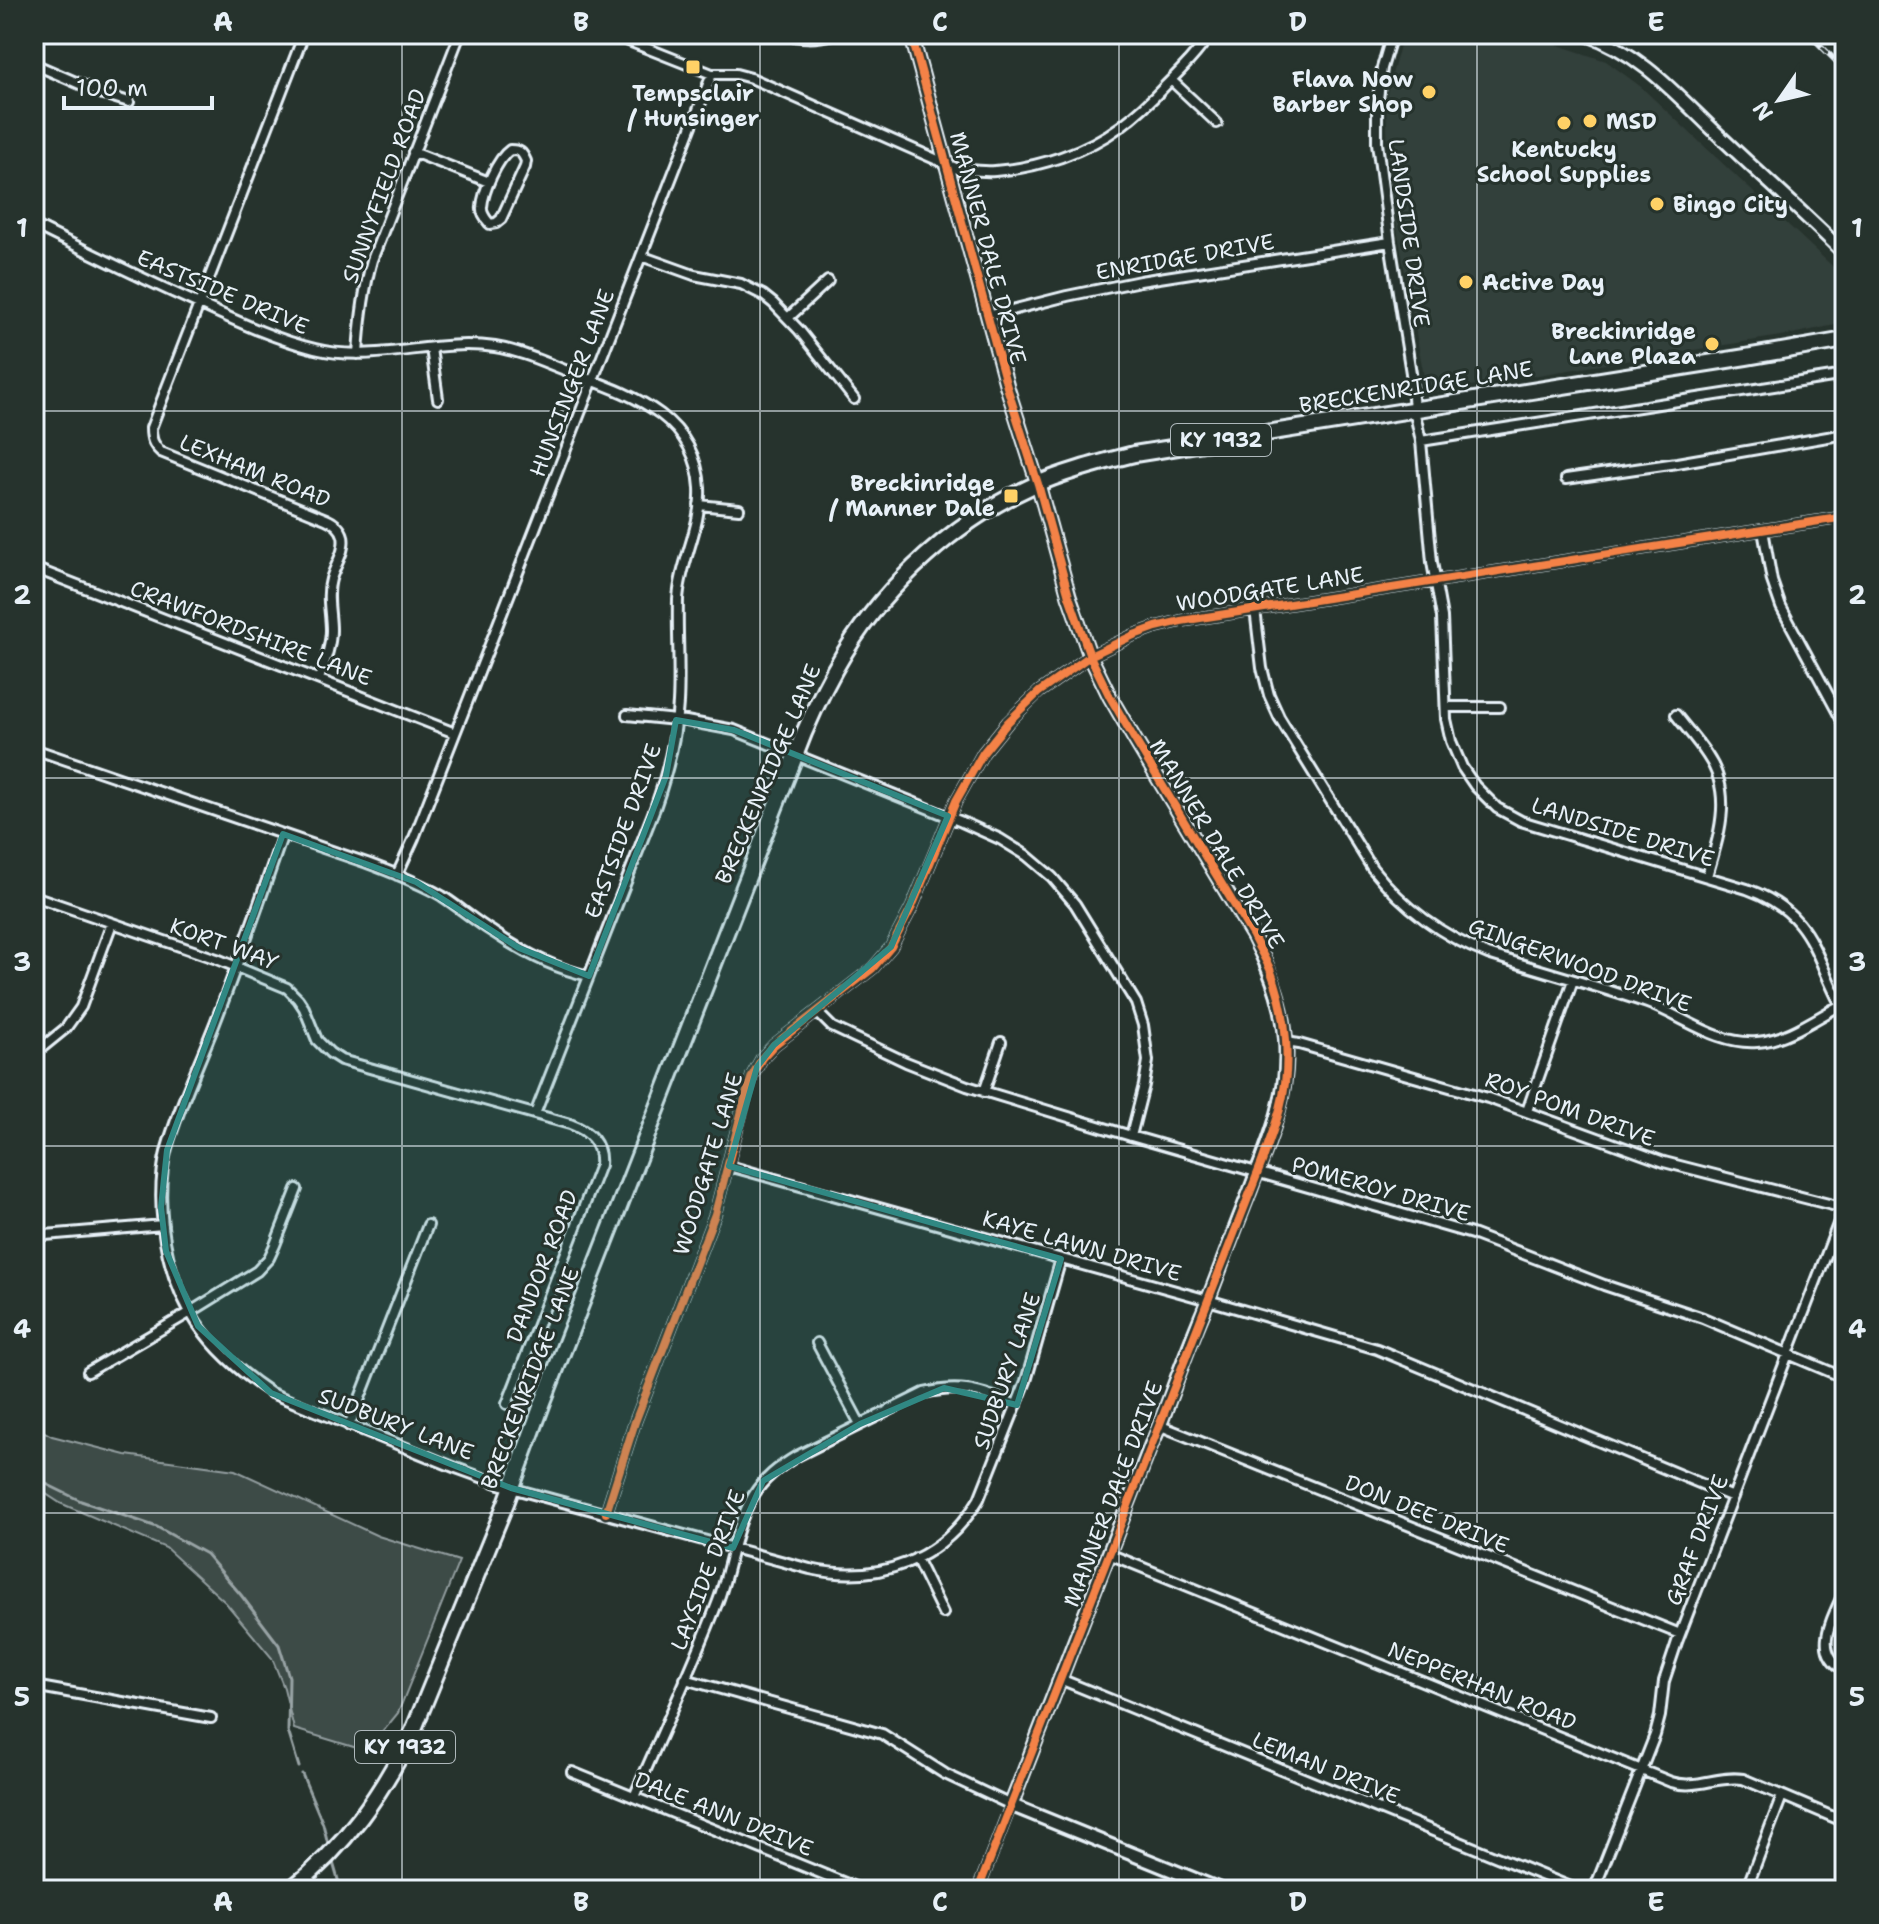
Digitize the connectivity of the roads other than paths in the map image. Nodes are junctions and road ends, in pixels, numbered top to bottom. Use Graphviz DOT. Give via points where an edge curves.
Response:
graph roads {
  1 [pos="304,34"];
  2 [pos="460,34"];
  3 [pos="611,34"];
  4 [pos="782,34"];
  5 [pos="833,34"];
  6 [pos="911,34"];
  7 [pos="1210,34"];
  8 [pos="1392,34"];
  9 [pos="1585,34"];
  10 [pos="34,64"];
  11 [pos="712,74"];
  12 [pos="1171,80"];
  13 [pos="129,102"];
  14 [pos="1217,123"];
  15 [pos="413,152"];
  16 [pos="947,164"];
  17 [pos="489,182"];
  18 [pos="34,225"];
  19 [pos="1390,242"];
  20 [pos="1845,254"];
  21 [pos="641,256"];
  22 [pos="828,281"];
  23 [pos="199,304"];
  24 [pos="988,316"];
  25 [pos="788,318"];
  26 [pos="1845,340"];
  27 [pos="431,348"];
  28 [pos="358,354"];
  29 [pos="1845,375"];
  30 [pos="591,380"];
  31 [pos="438,399"];
  32 [pos="854,399"];
  33 [pos="1414,410"];
  34 [pos="1845,434"];
  35 [pos="1421,441"];
  36 [pos="1566,479"];
  37 [pos="1038,484"];
  38 [pos="699,505"];
  39 [pos="739,509"];
  40 [pos="1845,517"];
  41 [pos="1763,530"];
  42 [pos="34,568"];
  43 [pos="1436,581"];
  44 [pos="1255,609"];
  45 [pos="1090,656"];
  46 [pos="319,679"];
  47 [pos="1446,707"];
  48 [pos="1500,707"];
  49 [pos="627,715"];
  50 [pos="1676,715"];
  51 [pos="676,720"];
  52 [pos="1845,726"];
  53 [pos="455,733"];
  54 [pos="34,749"];
  55 [pos="796,755"];
  56 [pos="948,816"];
  57 [pos="283,834"];
  58 [pos="397,875"];
  59 [pos="1707,876"];
  60 [pos="34,896"];
  61 [pos="112,923"];
  62 [pos="236,966"];
  63 [pos="589,976"];
  64 [pos="1573,980"];
  65 [pos="1843,1009"];
  66 [pos="817,1012"];
  67 [pos="1001,1042"];
  68 [pos="1286,1042"];
  69 [pos="34,1054"];
  70 [pos="984,1092"];
  71 [pos="1527,1111"];
  72 [pos="535,1114"];
  73 [pos="1131,1136"];
  74 [pos="595,1140"];
  75 [pos="729,1166"];
  76 [pos="1258,1172"];
  77 [pos="297,1189"];
  78 [pos="1844,1207"];
  79 [pos="163,1225"];
  80 [pos="428,1225"];
  81 [pos="45,1235"];
  82 [pos="1061,1259"];
  83 [pos="1208,1300"];
  84 [pos="189,1313"];
  85 [pos="817,1343"];
  86 [pos="1788,1354"];
  87 [pos="88,1372"];
  88 [pos="1845,1378"];
  89 [pos="507,1404"];
  90 [pos="1017,1405"];
  91 [pos="860,1424"];
  92 [pos="349,1426"];
  93 [pos="1161,1426"];
  94 [pos="511,1488"];
  95 [pos="1733,1497"];
  96 [pos="606,1513"];
  97 [pos="733,1548"];
  98 [pos="1109,1554"];
  99 [pos="916,1558"];
  100 [pos="1845,1589"];
  101 [pos="943,1613"];
  102 [pos="1680,1634"];
  103 [pos="1845,1670"];
  104 [pos="685,1679"];
  105 [pos="1060,1679"];
  106 [pos="34,1686"];
  107 [pos="211,1718"];
  108 [pos="1641,1770"];
  109 [pos="572,1772"];
  110 [pos="1782,1796"];
  111 [pos="634,1797"];
  112 [pos="1011,1805"];
  113 [pos="1845,1822"];
  114 [pos="290,1890"];
  115 [pos="862,1890"];
  116 [pos="978,1890"];
  117 [pos="1221,1890"];
  118 [pos="1578,1890"];
  119 [pos="1594,1890"];
  120 [pos="1746,1890"];
  1 -- 23 [label="street, LEXHAM ROAD"];
  2 -- 15 [label="street, SUNNYFIELD ROAD"];
  3 -- 11 [label="street"];
  4 -- 5 [label="street" via="816,39"];
  6 -- 16 [label="street, MANNER DALE DRIVE"];
  7 -- 12 [label="street"];
  8 -- 19 [label="street, LANDSIDE DRIVE" via="1377,107"];
  9 -- 20 [label="street" via="1625,52 1651,72"];
  10 -- 13 [label="street"];
  11 -- 16 [label="street" via="751,78"];
  11 -- 21 [label="street, HUNSINGER LANE"];
  12 -- 14 [label="street"];
  12 -- 16 [label="street" via="1119,128 1072,152 993,171"];
  15 -- 17 [label="street"];
  15 -- 28 [label="street, SUNNYFIELD ROAD" via="372,260"];
  16 -- 24 [label="street, MANNER DALE DRIVE"];
  17 -- 17 [label="street" via="481,209 490,224 501,219 525,167 522,153 510,150 502,155"];
  18 -- 23 [label="street, EASTSIDE DRIVE"];
  19 -- 24 [label="street, ENRIDGE DRIVE" via="1140,281"];
  19 -- 33 [label="street, LANDSIDE DRIVE"];
  21 -- 25 [label="street" via="694,275 741,284"];
  21 -- 30 [label="street, HUNSINGER LANE"];
  22 -- 25 [label="street"];
  23 -- 28 [label="street, EASTSIDE DRIVE" via="290,342"];
  23 -- 46 [label="street, LEXHAM ROAD" via="151,428 153,444 175,459 333,522 340,530 342,551 329,592 331,639"];
  24 -- 37 [label="street, MANNER DALE DRIVE"];
  25 -- 32 [label="street"];
  26 -- 33 [label="main road, BRECKENRIDGE LANE / KY 1932"];
  27 -- 28 [label="street, EASTSIDE DRIVE"];
  27 -- 30 [label="street, EASTSIDE DRIVE" via="498,347"];
  27 -- 31 [label="street"];
  29 -- 35 [label="street"];
  30 -- 38 [label="street, EASTSIDE DRIVE" via="648,404 675,427 696,466"];
  30 -- 53 [label="street, HUNSINGER LANE"];
  33 -- 35 [label="street, LANDSIDE DRIVE"];
  33 -- 37 [label="main road, BRECKENRIDGE LANE / KY 1932" via="1146,452"];
  34 -- 36 [label="street"];
  35 -- 43 [label="street, LANDSIDE DRIVE"];
  37 -- 45 [label="street, MANNER DALE DRIVE"];
  37 -- 55 [label="main road, BRECKENRIDGE LANE / KY 1932" via="951,535 900,581 846,650"];
  38 -- 39 [label="street"];
  38 -- 51 [label="street, EASTSIDE DRIVE" via="678,599"];
  40 -- 41 [label="street, WOODGATE LANE"];
  41 -- 43 [label="street, WOODGATE LANE"];
  41 -- 52 [label="street" via="1781,607"];
  42 -- 46 [label="street, CRAWFORDSHIRE LANE"];
  43 -- 44 [label="street, WOODGATE LANE"];
  43 -- 47 [label="street, LANDSIDE DRIVE"];
  44 -- 45 [label="street, WOODGATE LANE" via="1156,627"];
  44 -- 64 [label="street, GINGERWOOD DRIVE" via="1262,668 1279,717 1386,886 1439,931 1469,947"];
  45 -- 56 [label="street, WOODGATE LANE" via="1008,722 983,753"];
  45 -- 68 [label="street, MANNER DALE DRIVE" via="1270,969"];
  46 -- 53 [label="street, CRAWFORDSHIRE LANE"];
  47 -- 48 [label="street"];
  47 -- 59 [label="street, LANDSIDE DRIVE" via="1462,767 1497,808 1521,821"];
  49 -- 51 [label="street"];
  50 -- 59 [label="street" via="1709,757 1723,796 1721,828"];
  51 -- 55 [label="street" via="734,730"];
  51 -- 63 [label="street, EASTSIDE DRIVE" via="659,797"];
  53 -- 58 [label="street, HUNSINGER LANE"];
  54 -- 57 [label="street"];
  55 -- 56 [label="street"];
  55 -- 94 [label="main road, BRECKENRIDGE LANE / KY 1932"];
  56 -- 66 [label="street, WOODGATE LANE" via="891,947"];
  56 -- 73 [label="street" via="1000,839 1052,877 1129,990 1143,1025 1148,1061"];
  57 -- 58 [label="street"];
  57 -- 62 [label="street, SUDBURY LANE"];
  58 -- 63 [label="street" via="425,886 519,948"];
  59 -- 65 [label="street, LANDSIDE DRIVE" via="1764,895 1789,912 1812,942"];
  60 -- 61 [label="street, KORT WAY"];
  61 -- 62 [label="street, KORT WAY"];
  61 -- 69 [label="street" via="81,1007 66,1028"];
  62 -- 72 [label="street, KORT WAY" via="293,992 317,1040 336,1058"];
  62 -- 79 [label="street, SUDBURY LANE" via="167,1150"];
  63 -- 72 [label="street, EASTSIDE DRIVE"];
  64 -- 65 [label="street, GINGERWOOD DRIVE" via="1747,1042 1778,1037"];
  64 -- 71 [label="street"];
  66 -- 70 [label="street, POMEROY DRIVE" via="832,1027 857,1039"];
  66 -- 75 [label="street, WOODGATE LANE" via="774,1045 757,1067"];
  67 -- 70 [label="street"];
  68 -- 71 [label="street, ROY POM DRIVE"];
  68 -- 76 [label="street, MANNER DALE DRIVE" via="1280,1109"];
  70 -- 73 [label="street, POMEROY DRIVE"];
  71 -- 78 [label="street, ROY POM DRIVE" via="1664,1162"];
  72 -- 74 [label="street, KORT WAY" via="582,1129"];
  73 -- 76 [label="street, POMEROY DRIVE"];
  74 -- 89 [label="street, DANDOR ROAD" via="597,1172"];
  75 -- 82 [label="street, KAYE LAWN DRIVE"];
  75 -- 96 [label="street, WOODGATE LANE"];
  76 -- 83 [label="street, MANNER DALE DRIVE"];
  76 -- 86 [label="street, POMEROY DRIVE" via="1472,1234"];
  77 -- 84 [label="street" via="264,1264"];
  78 -- 86 [label="street, GRAF DRIVE"];
  79 -- 81 [label="street"];
  79 -- 84 [label="street, SUDBURY LANE" via="175,1282"];
  80 -- 92 [label="street"];
  82 -- 83 [label="street, KAYE LAWN DRIVE"];
  82 -- 90 [label="street, SUDBURY LANE"];
  83 -- 93 [label="street, MANNER DALE DRIVE"];
  83 -- 95 [label="street, KAYE LAWN DRIVE" via="1377,1349"];
  84 -- 87 [label="street"];
  84 -- 92 [label="street, SUDBURY LANE" via="244,1376 284,1400"];
  85 -- 91 [label="street"];
  86 -- 88 [label="street, POMEROY DRIVE"];
  86 -- 95 [label="street, GRAF DRIVE"];
  90 -- 91 [label="street, LAYSIDE DRIVE" via="974,1390 944,1388"];
  90 -- 99 [label="street, SUDBURY LANE" via="970,1513 945,1541"];
  91 -- 97 [label="street, LAYSIDE DRIVE" via="790,1460 763,1481 750,1500"];
  92 -- 94 [label="street, SUDBURY LANE"];
  93 -- 98 [label="street, MANNER DALE DRIVE"];
  93 -- 102 [label="street, DON DEE DRIVE"];
  94 -- 96 [label="street, SUDBURY LANE"];
  94 -- 114 [label="main road, BRECKENRIDGE LANE / KY 1932" via="413,1731 351,1832"];
  95 -- 102 [label="street, GRAF DRIVE"];
  96 -- 97 [label="street, SUDBURY LANE"];
  97 -- 99 [label="street, SUDBURY LANE" via="842,1575 893,1568"];
  97 -- 104 [label="street, LAYSIDE DRIVE"];
  98 -- 105 [label="street, MANNER DALE DRIVE"];
  98 -- 108 [label="street, NEPPERHAN ROAD"];
  99 -- 101 [label="street"];
  100 -- 103 [label="street" via="1826,1641 1827,1654"];
  102 -- 108 [label="street, GRAF DRIVE"];
  104 -- 111 [label="street, LAYSIDE DRIVE"];
  104 -- 112 [label="street" via="882,1734 945,1774"];
  105 -- 112 [label="street, MANNER DALE DRIVE"];
  105 -- 118 [label="street, LEMAN DRIVE"];
  106 -- 107 [label="street"];
  108 -- 110 [label="street, NEPPERHAN ROAD" via="1686,1786 1743,1779"];
  108 -- 119 [label="street, GRAF DRIVE"];
  109 -- 111 [label="street, DALE ANN DRIVE"];
  110 -- 113 [label="street, NEPPERHAN ROAD"];
  110 -- 120 [label="street"];
  111 -- 115 [label="street, DALE ANN DRIVE"];
  112 -- 116 [label="street, MANNER DALE DRIVE"];
  112 -- 117 [label="street"];
}
